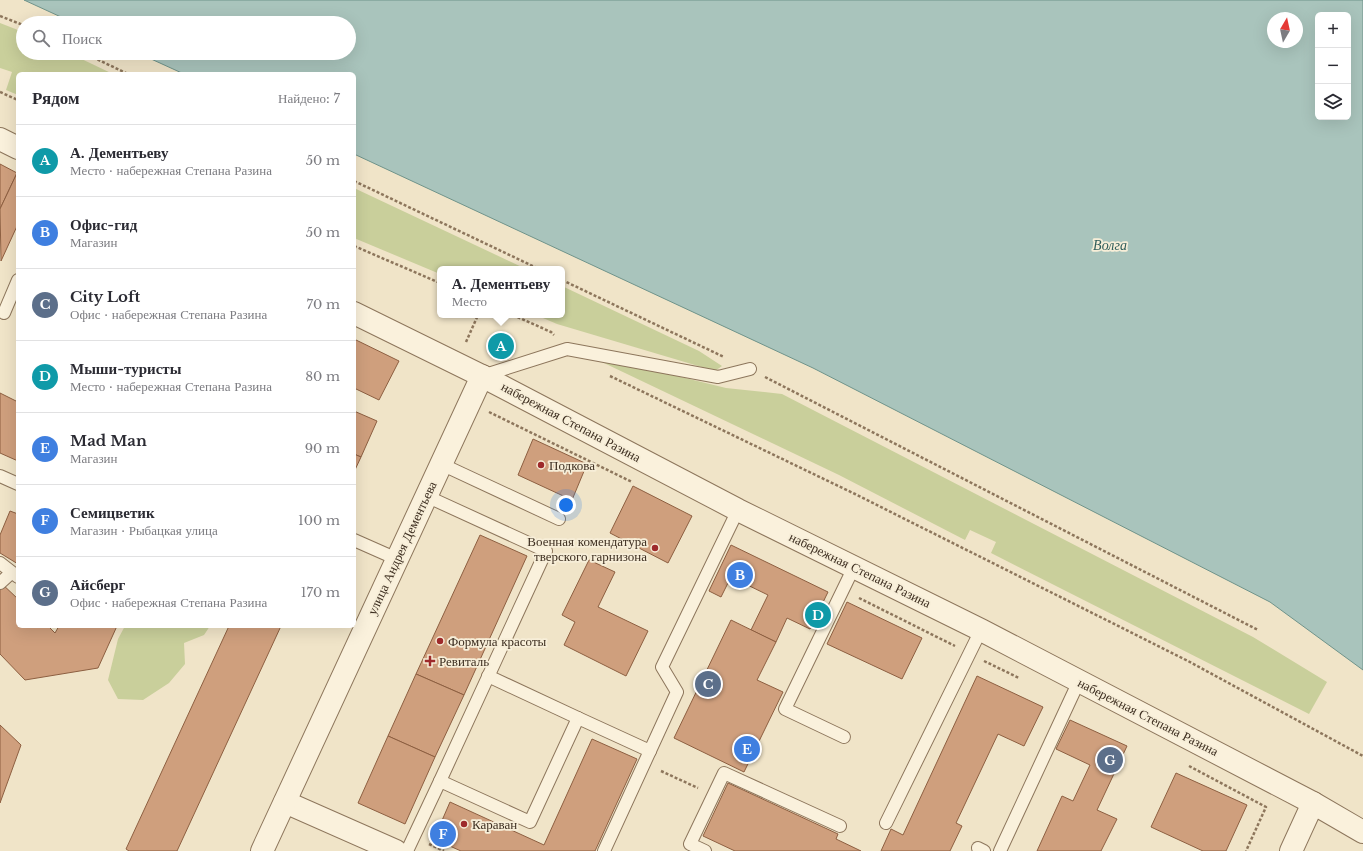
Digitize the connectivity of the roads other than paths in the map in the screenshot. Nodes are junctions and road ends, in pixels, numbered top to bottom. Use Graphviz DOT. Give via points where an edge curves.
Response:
graph roads {
  1 [pos="0,140"];
  2 [pos="16,147"];
  3 [pos="16,285"];
  4 [pos="4,313"];
  5 [pos="356,315"];
  6 [pos="750,369"];
  7 [pos="482,376"];
  8 [pos="441,464"];
  9 [pos="0,476"];
  10 [pos="16,483"];
  11 [pos="426,496"];
  12 [pos="738,510"];
  13 [pos="560,518"];
  14 [pos="356,541"];
  15 [pos="397,559"];
  16 [pos="0,563"];
  17 [pos="854,567"];
  18 [pos="14,575"];
  19 [pos="0,582"];
  20 [pos="981,630"];
  21 [pos="488,676"];
  22 [pos="1079,681"];
  23 [pos="578,718"];
  24 [pos="844,737"];
  25 [pos="650,751"];
  26 [pos="440,781"];
  27 [pos="285,802"];
  28 [pos="1313,802"];
  29 [pos="886,823"];
  30 [pos="840,826"];
  31 [pos="1363,832"];
  32 [pos="262,851"];
  33 [pos="396,851"];
  34 [pos="407,851"];
  35 [pos="604,851"];
  36 [pos="705,851"];
  37 [pos="1000,851"];
  38 [pos="1291,851"];
  1 -- 2 [label="street"];
  3 -- 4 [label="lane"];
  5 -- 7 [label="street, набережная Степана Разина"];
  6 -- 7 [label="lane" via="718,377 567,349"];
  7 -- 8 [label="street, улица Андрея Дементьева"];
  7 -- 12 [label="street, набережная Степана Разина"];
  8 -- 11 [label="street, улица Андрея Дементьева"];
  8 -- 13 [label="lane"];
  9 -- 10 [label="lane"];
  11 -- 15 [label="street, улица Андрея Дементьева"];
  11 -- 21 [label="lane" via="546,551"];
  12 -- 17 [label="street, набережная Степана Разина"];
  12 -- 25 [label="lane" via="662,667 677,692"];
  14 -- 15 [label="lane"];
  15 -- 27 [label="street, улица Андрея Дементьева"];
  16 -- 18 [label="lane"];
  17 -- 20 [label="street, набережная Степана Разина"];
  17 -- 24 [label="lane" via="785,709"];
  18 -- 19 [label="lane"];
  20 -- 22 [label="street, набережная Степана Разина"];
  20 -- 29 [label="lane"];
  21 -- 23 [label="lane"];
  21 -- 26 [label="lane"];
  22 -- 28 [label="street, набережная Степана Разина"];
  22 -- 37 [label="lane"];
  23 -- 25 [label="lane"];
  23 -- 26 [label="lane" via="530,822"];
  25 -- 35 [label="lane"];
  26 -- 34 [label="lane"];
  27 -- 32 [label="street, улица Андрея Дементьева"];
  27 -- 33 [label="street"];
  28 -- 31 [label="street, набережная Степана Разина"];
  28 -- 38 [label="street"];
  30 -- 36 [label="lane" via="724,773 690,844"];
}
